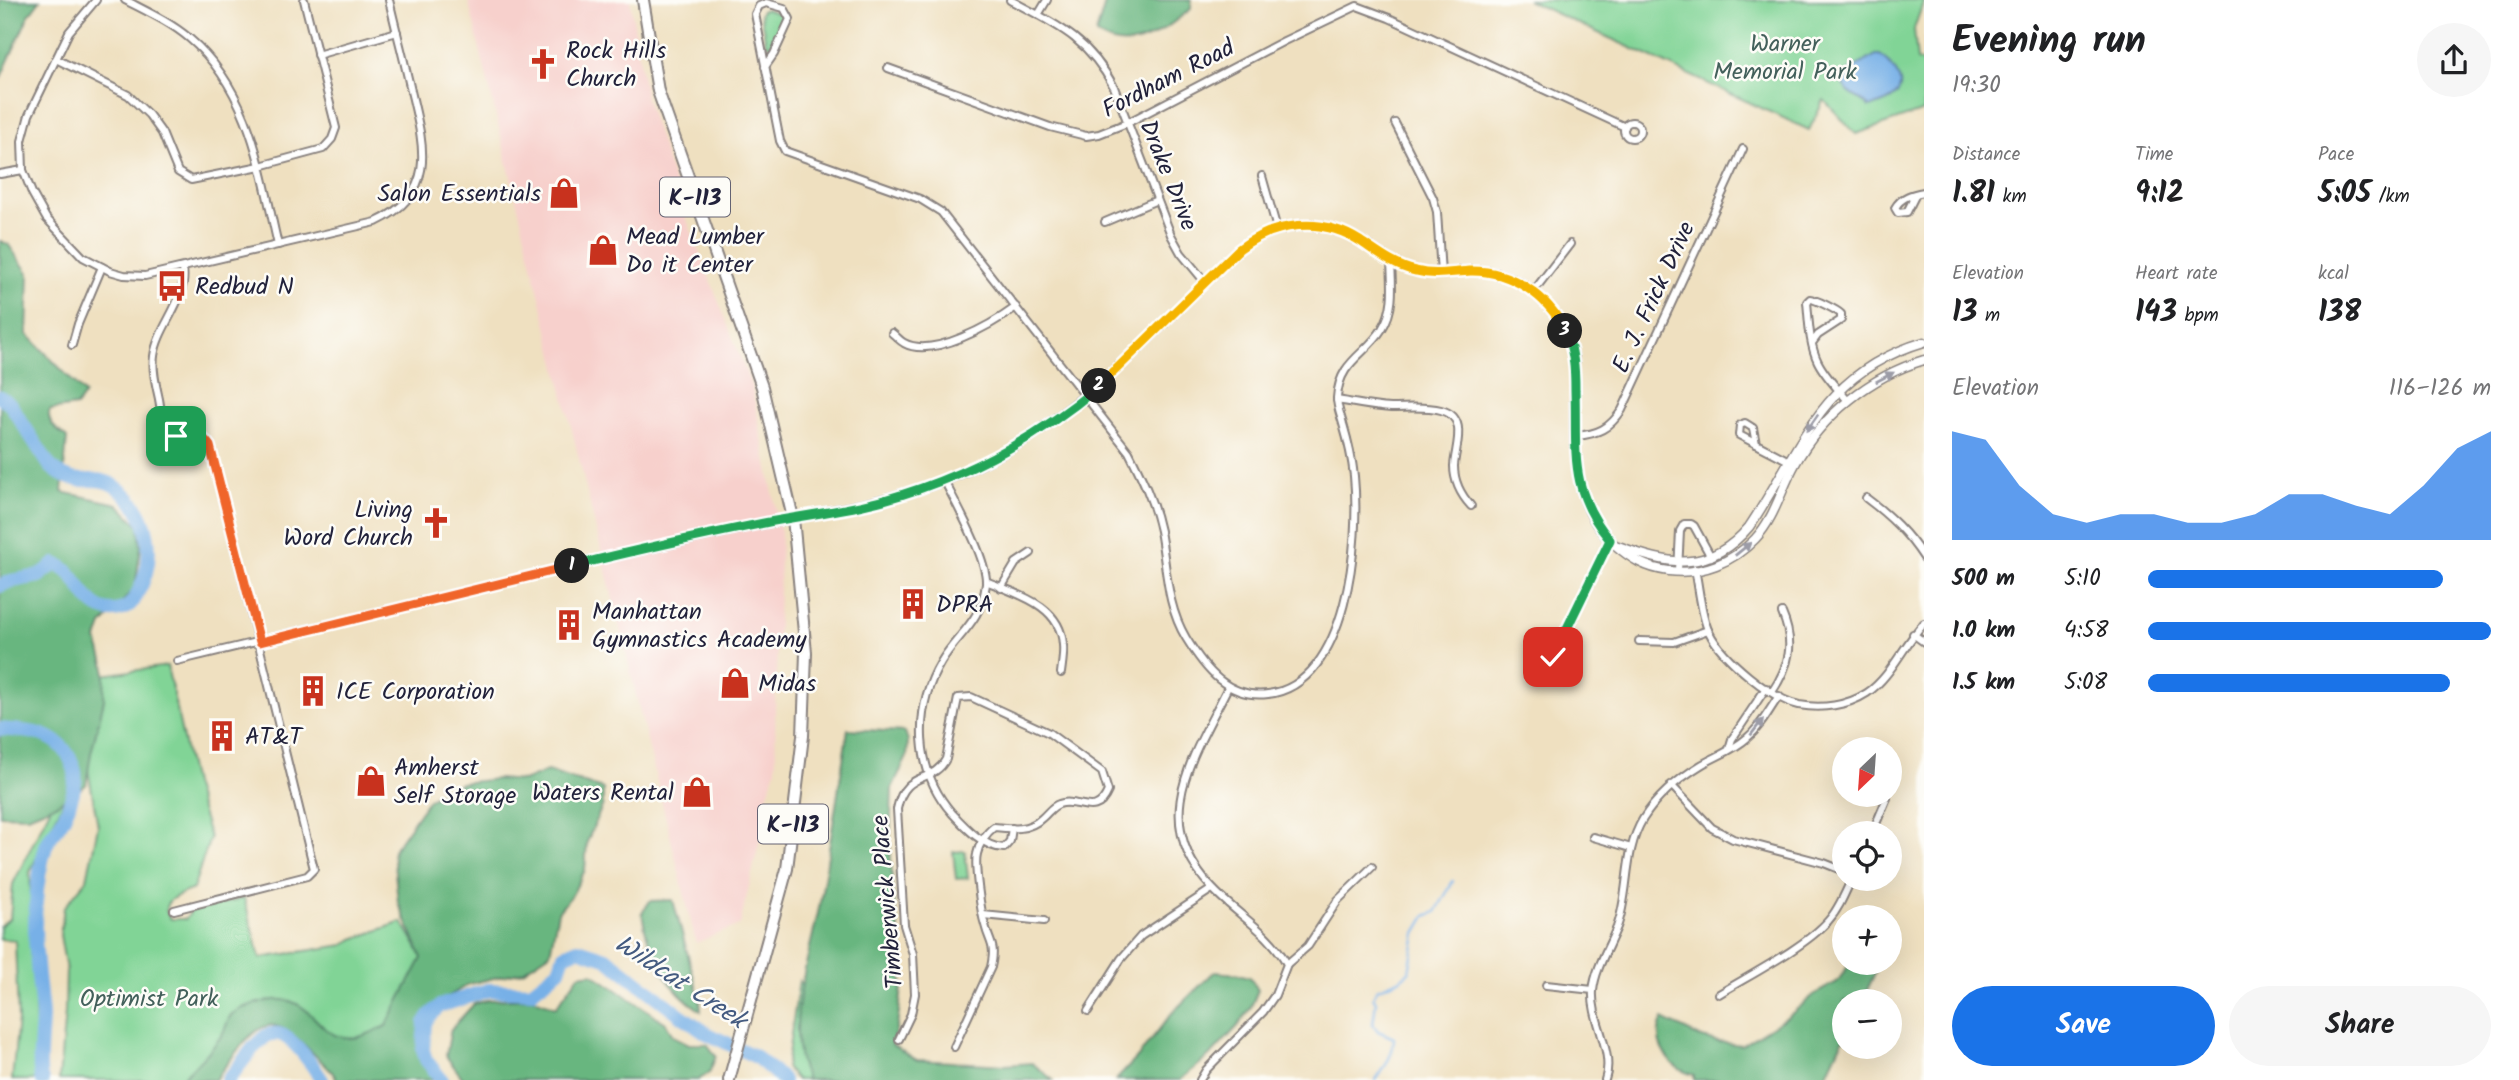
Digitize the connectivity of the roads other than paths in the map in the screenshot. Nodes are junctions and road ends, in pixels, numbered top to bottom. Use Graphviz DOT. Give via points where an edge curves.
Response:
graph roads {
  1 [pos="96,0"];
  2 [pos="125,0"];
  3 [pos="304,0"];
  4 [pos="389,0"];
  5 [pos="643,0"];
  6 [pos="1010,0"];
  7 [pos="1047,0"];
  8 [pos="1038,15"];
  9 [pos="397,32"];
  10 [pos="317,55"];
  11 [pos="56,59"];
  12 [pos="765,67"];
  13 [pos="888,68"];
  14 [pos="1127,123"];
  15 [pos="1395,124"];
  16 [pos="1625,127"];
  17 [pos="1743,149"];
  18 [pos="260,166"];
  19 [pos="23,170"];
  20 [pos="0,174"];
  21 [pos="1262,176"];
  22 [pos="1924,192"];
  23 [pos="1916,194"];
  24 [pos="1157,201"];
  25 [pos="1105,222"];
  26 [pos="1277,229"];
  27 [pos="1570,244"];
  28 [pos="278,245"];
  29 [pos="1391,262"];
  30 [pos="102,267"];
  31 [pos="183,269"];
  32 [pos="1441,274"];
  33 [pos="1205,282"];
  34 [pos="1533,292"];
  35 [pos="1016,307"];
  36 [pos="892,333"];
  37 [pos="1924,342"];
  38 [pos="1812,343"];
  39 [pos="72,345"];
  40 [pos="1924,360"];
  41 [pos="1839,390"];
  42 [pos="1086,397"];
  43 [pos="1337,400"];
  44 [pos="1848,401"];
  45 [pos="1576,436"];
  46 [pos="1756,444"];
  47 [pos="1791,462"];
  48 [pos="944,480"];
  49 [pos="1866,498"];
  50 [pos="1471,506"];
  51 [pos="793,518"];
  52 [pos="762,524"];
  53 [pos="1613,543"];
  54 [pos="1031,553"];
  55 [pos="1710,556"];
  56 [pos="1924,558"];
  57 [pos="1693,561"];
  58 [pos="1714,565"];
  59 [pos="1678,567"];
  60 [pos="1695,572"];
  61 [pos="986,582"];
  62 [pos="1001,588"];
  63 [pos="1782,613"];
  64 [pos="1924,623"];
  65 [pos="1708,630"];
  66 [pos="1913,634"];
  67 [pos="1639,641"];
  68 [pos="260,642"];
  69 [pos="1924,642"];
  70 [pos="1553,657"];
  71 [pos="177,661"];
  72 [pos="1061,673"];
  73 [pos="1228,687"];
  74 [pos="1773,692"];
  75 [pos="1728,750"];
  76 [pos="928,774"];
  77 [pos="1671,785"];
  78 [pos="1012,828"];
  79 [pos="1594,837"];
  80 [pos="982,840"];
  81 [pos="1631,848"];
  82 [pos="1832,866"];
  83 [pos="1372,867"];
  84 [pos="1212,889"];
  85 [pos="1846,891"];
  86 [pos="174,910"];
  87 [pos="983,915"];
  88 [pos="1044,921"];
  89 [pos="1287,964"];
  90 [pos="1546,985"];
  91 [pos="1593,990"];
  92 [pos="1719,995"];
  93 [pos="1088,1011"];
  94 [pos="899,1039"];
  95 [pos="954,1047"];
  96 [pos="729,1080"];
  97 [pos="1200,1080"];
  98 [pos="1605,1080"];
  1 -- 11 [label="street" via="69,32"];
  2 -- 18 [label="street" via="178,30 206,54 245,116"];
  3 -- 10 [label="street"];
  4 -- 9 [label="street"];
  5 -- 51 [label="main road, K-113" via="658,91 753,358"];
  6 -- 8 [label="street, Drake Drive"];
  7 -- 8 [label="street"];
  8 -- 14 [label="street, Drake Drive" via="1067,32 1095,57 1114,87"];
  9 -- 10 [label="street"];
  9 -- 28 [label="street" via="423,142 423,162 414,190 393,214 376,222"];
  10 -- 18 [label="street" via="335,128 332,139 323,149"];
  11 -- 18 [label="street" via="128,95 149,114 183,177 197,180"];
  11 -- 19 [label="street" via="29,115 22,141"];
  12 -- 12 [label="street" via="790,19 784,9 766,3 755,13"];
  12 -- 35 [label="street" via="785,151 931,204"];
  13 -- 14 [label="street, Fordham Road" via="1071,133 1099,134"];
  14 -- 16 [label="street, Fordham Road" via="1357,6"];
  14 -- 24 [label="street, Drake Drive"];
  15 -- 32 [label="street" via="1433,198"];
  17 -- 45 [label="street, E. J. Frick Drive" via="1622,410 1606,430"];
  18 -- 28 [label="street"];
  19 -- 20 [label="street"];
  19 -- 30 [label="street" via="47,218 83,257"];
  21 -- 26 [label="street"];
  22 -- 23 [label="street"];
  24 -- 25 [label="street"];
  24 -- 33 [label="street, Drake Drive" via="1181,253"];
  26 -- 29 [label="street" via="1303,225 1332,228"];
  26 -- 33 [label="street" via="1251,241"];
  27 -- 34 [label="street"];
  28 -- 31 [label="street"];
  29 -- 32 [label="street" via="1413,271"];
  29 -- 43 [label="street" via="1392,299 1384,327 1353,358 1341,379"];
  30 -- 31 [label="street" via="136,276"];
  30 -- 39 [label="street"];
  31 -- 68 [label="street" via="182,286 154,356 164,424 176,436 195,434 210,446"];
  32 -- 34 [label="street" via="1488,272"];
  33 -- 42 [label="street"];
  34 -- 45 [label="street" via="1551,308 1570,341"];
  35 -- 36 [label="street" via="979,331 952,341 912,346"];
  35 -- 42 [label="street"];
  37 -- 41 [label="street" via="1887,355"];
  38 -- 38 [label="street" via="1807,302 1815,299 1842,314 1841,320"];
  38 -- 41 [label="street" via="1817,360"];
  44 -- 40 [label="street, one-way" via="1886,376"];
  41 -- 44 [label="street"];
  41 -- 47 [label="street, one-way" via="1814,419"];
  42 -- 48 [label="street" via="1037,433"];
  42 -- 73 [label="street" via="1129,452 1149,493 1174,612 1185,637 1210,673"];
  43 -- 50 [label="street" via="1449,414 1458,424 1457,483"];
  43 -- 73 [label="street" via="1352,466 1356,525 1344,604 1324,653 1306,678 1270,694"];
  44 -- 47 [label="street"];
  45 -- 53 [label="street" via="1584,502"];
  46 -- 47 [label="street"];
  47 -- 55 [label="street" via="1748,527 1732,544"];
  58 -- 47 [label="street, one-way" via="1737,554 1761,531 1774,511"];
  48 -- 51 [label="street" via="885,500"];
  48 -- 61 [label="street" via="981,557"];
  49 -- 56 [label="street" via="1896,521"];
  51 -- 52 [label="street"];
  51 -- 96 [label="main road, K-113" via="806,653 803,736 787,869"];
  52 -- 68 [label="street"];
  53 -- 59 [label="street" via="1627,557 1651,568"];
  53 -- 70 [label="street"];
  54 -- 62 [label="street" via="1016,563"];
  55 -- 57 [label="street"];
  55 -- 58 [label="street"];
  55 -- 59 [label="street" via="1694,526 1684,524"];
  57 -- 59 [label="street"];
  57 -- 60 [label="street"];
  58 -- 60 [label="street"];
  59 -- 60 [label="street"];
  60 -- 65 [label="street"];
  61 -- 62 [label="street"];
  61 -- 76 [label="street" via="975,618 941,663 930,686 922,740"];
  62 -- 72 [label="street" via="1051,614 1063,644"];
  63 -- 74 [label="street" via="1790,648"];
  64 -- 66 [label="street"];
  65 -- 67 [label="street" via="1674,642"];
  65 -- 74 [label="street" via="1731,662"];
  66 -- 69 [label="street"];
  66 -- 74 [label="street" via="1882,680 1845,704 1797,705"];
  68 -- 71 [label="street"];
  68 -- 86 [label="street" via="314,869 307,876"];
  73 -- 84 [label="street" via="1181,793 1181,836"];
  74 -- 75 [label="street" via="1732,739"];
  75 -- 74 [label="street, one-way" via="1755,731"];
  75 -- 77 [label="street"];
  76 -- 78 [label="street, Timberwick Place" via="941,768 946,759 958,698 971,697 1049,733 1102,772 1108,791 1100,803 1089,807 1058,804 1033,825"];
  76 -- 80 [label="street" via="949,809"];
  76 -- 94 [label="street, Timberwick Place" via="900,793 897,809 904,925 913,954 915,994"];
  77 -- 81 [label="street" via="1642,821"];
  77 -- 82 [label="street" via="1712,828 1733,839"];
  78 -- 80 [label="street" via="991,828"];
  78 -- 80 [label="street" via="1004,848"];
  79 -- 81 [label="street"];
  80 -- 87 [label="street" via="976,856"];
  81 -- 91 [label="street" via="1618,924"];
  83 -- 89 [label="street" via="1338,900 1308,946"];
  84 -- 89 [label="street" via="1259,928"];
  84 -- 93 [label="street" via="1141,936"];
  85 -- 92 [label="street" via="1828,922"];
  87 -- 88 [label="street"];
  87 -- 95 [label="street" via="994,954"];
  89 -- 97 [label="street" via="1263,1012"];
  90 -- 91 [label="street"];
  91 -- 98 [label="street" via="1594,1014 1607,1063"];
}
